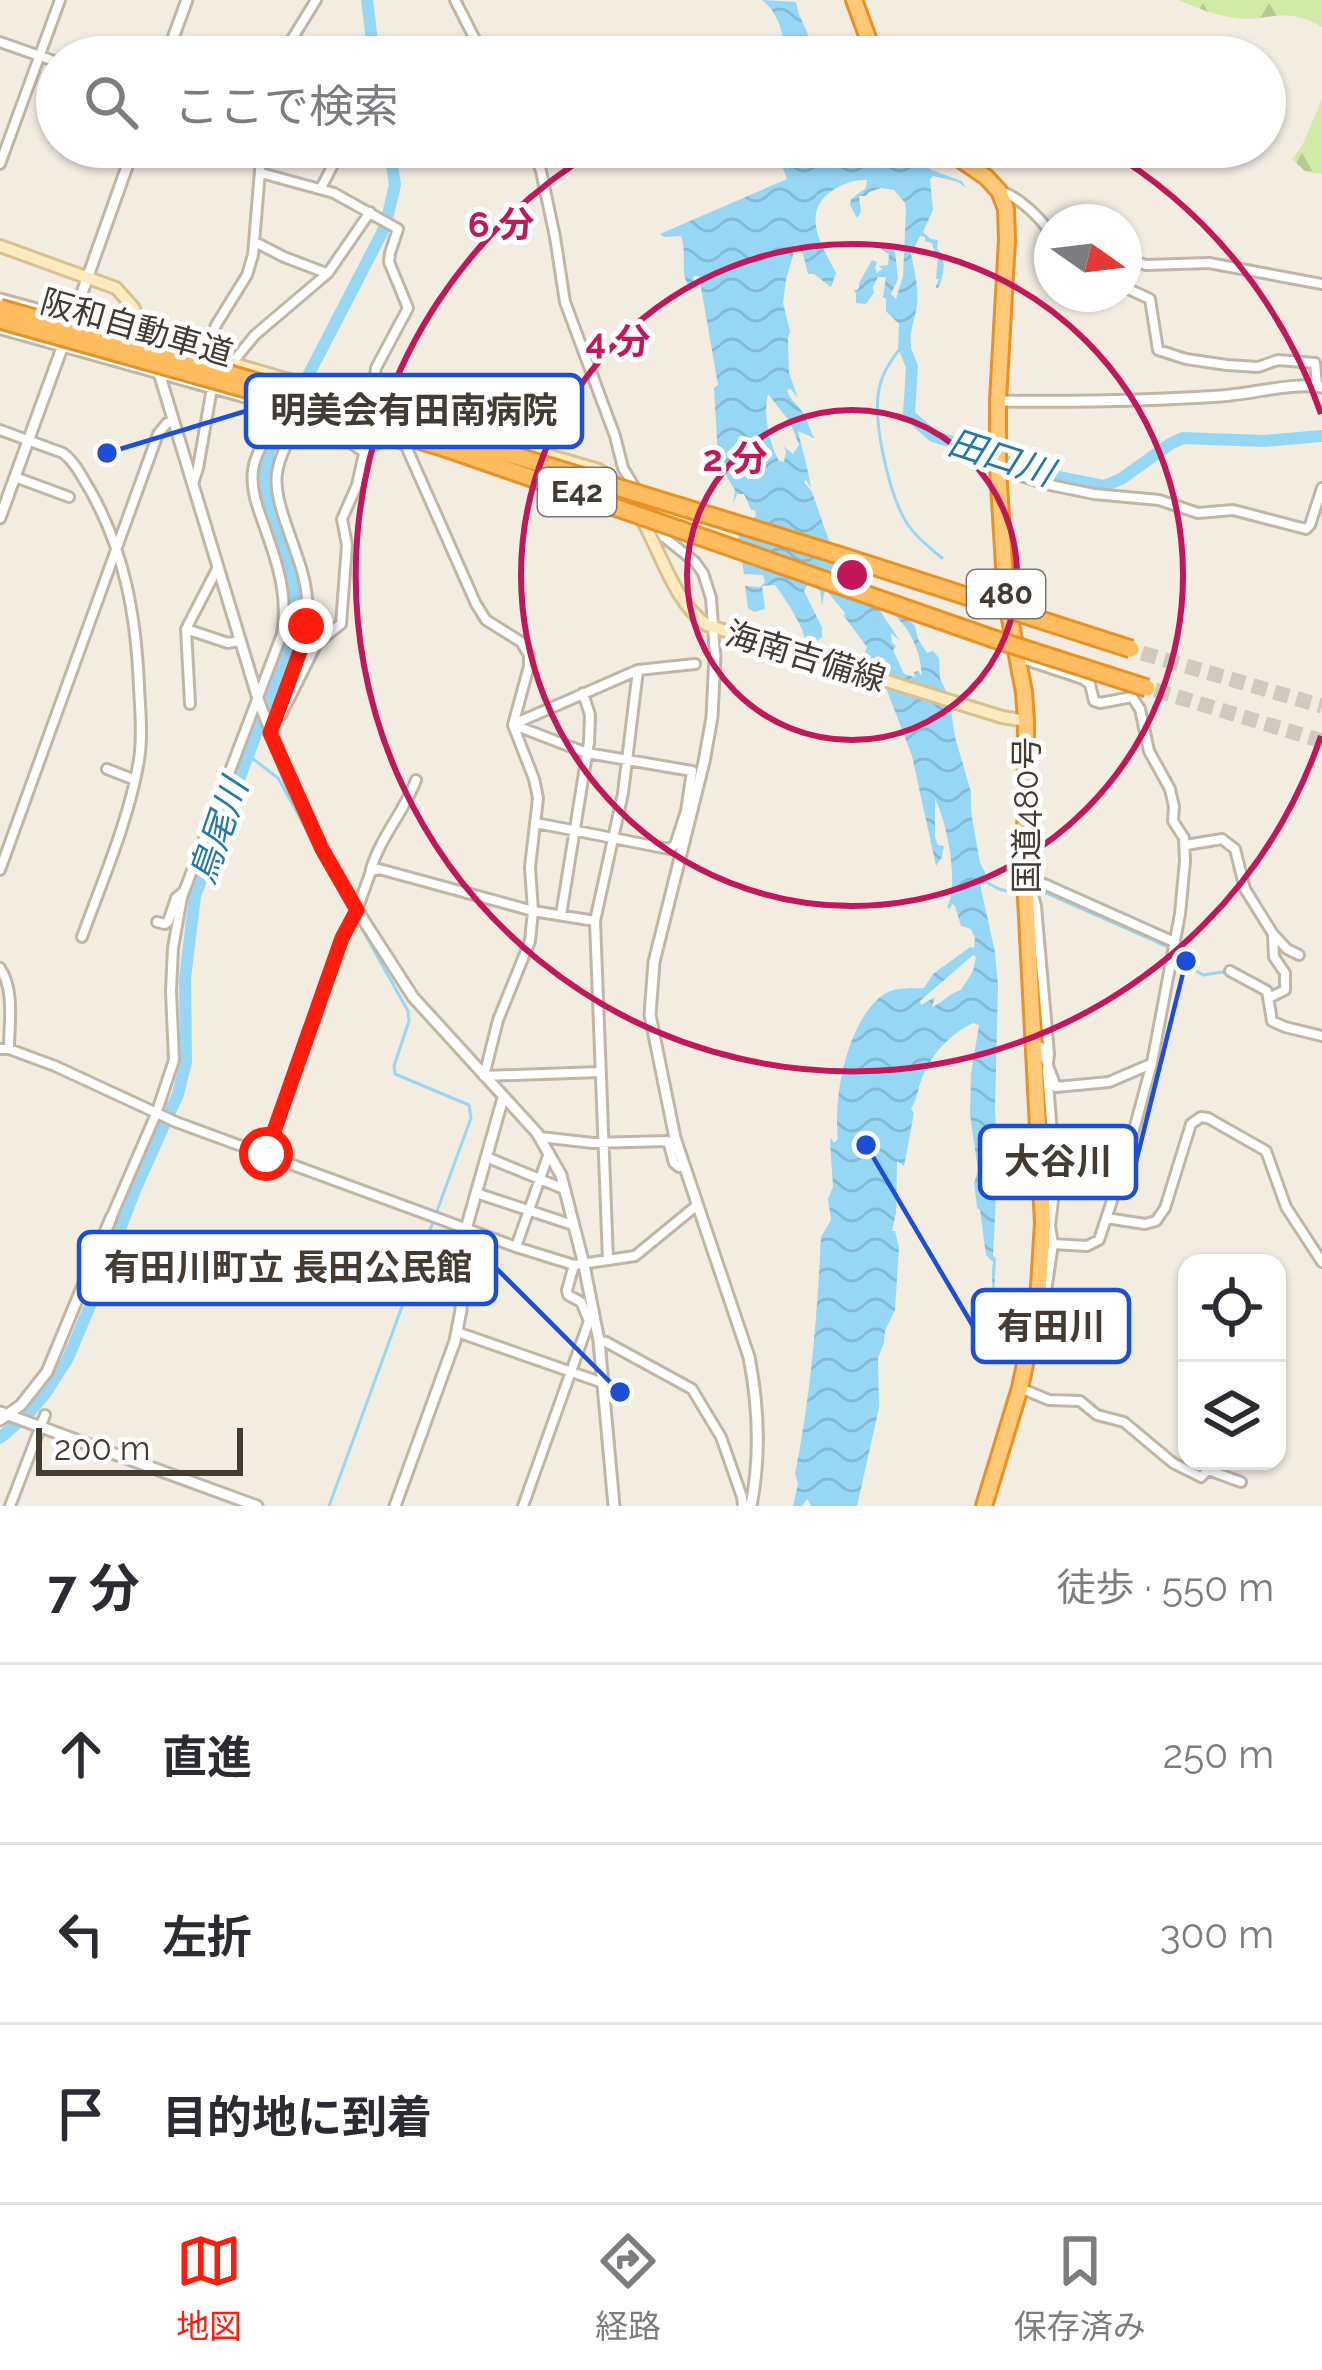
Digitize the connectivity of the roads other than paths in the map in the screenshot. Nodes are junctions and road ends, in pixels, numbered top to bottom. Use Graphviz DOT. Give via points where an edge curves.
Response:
graph roads {
  1 [pos="60,0"];
  2 [pos="187,0"];
  3 [pos="316,0"];
  4 [pos="455,0"];
  5 [pos="854,0"];
  6 [pos="46,36"];
  7 [pos="174,36"];
  8 [pos="294,36"];
  9 [pos="473,36"];
  10 [pos="867,36"];
  11 [pos="0,42"];
  12 [pos="36,55"];
  13 [pos="36,64"];
  14 [pos="0,164"];
  15 [pos="126,168"];
  16 [pos="261,168"];
  17 [pos="331,168"];
  18 [pos="538,168"];
  19 [pos="974,168"];
  20 [pos="261,173"];
  21 [pos="321,188"];
  22 [pos="999,191"];
  23 [pos="370,212"];
  24 [pos="1034,215"];
  25 [pos="255,242"];
  26 [pos="0,246"];
  27 [pos="1142,264"];
  28 [pos="328,273"];
  29 [pos="87,277"];
  30 [pos="1322,284"];
  31 [pos="1142,295"];
  32 [pos="0,298"];
  33 [pos="0,308"];
  34 [pos="73,318"];
  35 [pos="0,324"];
  36 [pos="148,339"];
  37 [pos="63,346"];
  38 [pos="212,357"];
  39 [pos="232,363"];
  40 [pos="158,373"];
  41 [pos="1320,386"];
  42 [pos="212,388"];
  43 [pos="998,401"];
  44 [pos="390,408"];
  45 [pos="313,416"];
  46 [pos="173,422"];
  47 [pos="0,430"];
  48 [pos="388,439"];
  49 [pos="28,440"];
  50 [pos="405,444"];
  51 [pos="364,452"];
  52 [pos="998,461"];
  53 [pos="15,477"];
  54 [pos="192,485"];
  55 [pos="1322,488"];
  56 [pos="69,497"];
  57 [pos="0,518"];
  58 [pos="118,550"];
  59 [pos="217,568"];
  60 [pos="186,629"];
  61 [pos="717,629"];
  62 [pos="238,641"];
  63 [pos="1131,649"];
  64 [pos="715,656"];
  65 [pos="1018,657"];
  66 [pos="695,664"];
  67 [pos="638,670"];
  68 [pos="1147,688"];
  69 [pos="584,693"];
  70 [pos="258,699"];
  71 [pos="190,704"];
  72 [pos="1026,721"];
  73 [pos="513,724"];
  74 [pos="270,732"];
  75 [pos="587,753"];
  76 [pos="628,760"];
  77 [pos="107,769"];
  78 [pos="135,780"];
  79 [pos="416,780"];
  80 [pos="689,813"];
  81 [pos="536,823"];
  82 [pos="575,830"];
  83 [pos="614,838"];
  84 [pos="1185,844"];
  85 [pos="0,870"];
  86 [pos="369,874"];
  87 [pos="1027,879"];
  88 [pos="183,892"];
  89 [pos="357,910"];
  90 [pos="532,911"];
  91 [pos="561,915"];
  92 [pos="595,921"];
  93 [pos="158,922"];
  94 [pos="1273,934"];
  95 [pos="82,937"];
  96 [pos="1174,942"];
  97 [pos="1300,955"];
  98 [pos="0,968"];
  99 [pos="1230,970"];
  100 [pos="1269,998"];
  101 [pos="1322,1036"];
  102 [pos="1036,1044"];
  103 [pos="4,1049"];
  104 [pos="1152,1063"];
  105 [pos="1048,1067"];
  106 [pos="600,1072"];
  107 [pos="484,1076"];
  108 [pos="503,1098"];
  109 [pos="157,1115"];
  110 [pos="540,1137"];
  111 [pos="602,1143"];
  112 [pos="549,1152"];
  113 [pos="266,1154"];
  114 [pos="486,1157"];
  115 [pos="683,1166"];
  116 [pos="539,1179"];
  117 [pos="565,1190"];
  118 [pos="476,1193"];
  119 [pos="696,1206"];
  120 [pos="528,1210"];
  121 [pos="111,1218"];
  122 [pos="1106,1218"];
  123 [pos="1047,1224"];
  124 [pos="574,1226"];
  125 [pos="466,1229"];
  126 [pos="1053,1244"];
  127 [pos="516,1247"];
  128 [pos="608,1260"];
  129 [pos="1322,1262"];
  130 [pos="579,1265"];
  131 [pos="1038,1302"];
  132 [pos="592,1320"];
  133 [pos="457,1332"];
  134 [pos="598,1341"];
  135 [pos="571,1372"];
  136 [pos="603,1383"];
  137 [pos="1020,1388"];
  138 [pos="6,1416"];
  139 [pos="41,1422"];
  140 [pos="1241,1482"];
  141 [pos="10,1506"];
  142 [pos="257,1506"];
  143 [pos="395,1506"];
  144 [pos="523,1506"];
  145 [pos="614,1506"];
  146 [pos="747,1506"];
  147 [pos="984,1506"];
  1 -- 6 [label="street"];
  2 -- 7 [label="street"];
  3 -- 8 [label="street"];
  4 -- 9 [label="street"];
  5 -- 10 [label="highway"];
  11 -- 12 [label="street"];
  13 -- 14 [label="street"];
  15 -- 29 [label="street"];
  16 -- 20 [label="street"];
  17 -- 21 [label="street"];
  18 -- 61 [label="street" via="565,302 623,468 664,537 699,567"];
  19 -- 22 [label="highway"];
  20 -- 21 [label="street"];
  20 -- 25 [label="street"];
  21 -- 23 [label="street"];
  22 -- 24 [label="street"];
  22 -- 43 [label="highway, 国道480号 / 480" via="1007,241"];
  23 -- 28 [label="street"];
  23 -- 44 [label="street" via="397,228 389,262 409,308 376,368"];
  25 -- 28 [label="street"];
  25 -- 38 [label="street" via="247,275 216,325"];
  26 -- 29 [label="main road"];
  27 -- 30 [label="street" via="1209,263"];
  28 -- 39 [label="street"];
  29 -- 34 [label="street"];
  29 -- 36 [label="main road" via="125,296"];
  31 -- 41 [label="street" via="1150,299 1158,350 1227,365 1315,363"];
  32 -- 34 [label="street"];
  33 -- 63 [label="highway, 阪和自動車道 / E42, bridge" via="519,457"];
  34 -- 36 [label="street"];
  34 -- 37 [label="street"];
  35 -- 37 [label="street"];
  35 -- 68 [label="highway, 阪和自動車道 / E42, bridge" via="443,447"];
  36 -- 38 [label="main road, 海南吉備線"];
  36 -- 40 [label="street"];
  37 -- 40 [label="street"];
  37 -- 49 [label="street"];
  38 -- 39 [label="main road, 海南吉備線"];
  38 -- 42 [label="street"];
  39 -- 44 [label="main road, 海南吉備線"];
  40 -- 42 [label="street"];
  40 -- 46 [label="street"];
  41 -- 43 [label="street" via="1148,401"];
  42 -- 54 [label="street"];
  42 -- 70 [label="street" via="279,410 253,476 285,608"];
  43 -- 52 [label="highway, 国道480号 / 480"];
  44 -- 50 [label="street"];
  44 -- 61 [label="main road, 海南吉備線" via="606,474 631,501 686,605"];
  45 -- 48 [label="street"];
  45 -- 51 [label="street"];
  45 -- 74 [label="street" via="302,416 277,475 307,613"];
  46 -- 54 [label="street"];
  46 -- 58 [label="street" via="158,434"];
  47 -- 49 [label="street"];
  48 -- 50 [label="street"];
  48 -- 51 [label="street"];
  49 -- 53 [label="street"];
  49 -- 58 [label="street" via="70,459"];
  50 -- 73 [label="street" via="476,604 528,650"];
  51 -- 74 [label="street" via="342,519 341,624 317,643"];
  52 -- 55 [label="street" via="1050,485 1198,513 1233,510 1306,529"];
  52 -- 65 [label="highway, 国道480号 / 480"];
  53 -- 56 [label="street"];
  53 -- 57 [label="street"];
  54 -- 59 [label="street"];
  58 -- 78 [label="street" via="137,649"];
  58 -- 85 [label="street"];
  59 -- 60 [label="street"];
  59 -- 62 [label="street"];
  60 -- 62 [label="street"];
  60 -- 71 [label="street"];
  61 -- 64 [label="street"];
  61 -- 72 [label="main road, 海南吉備線"];
  62 -- 70 [label="street"];
  64 -- 80 [label="street" via="712,717"];
  65 -- 72 [label="highway, 国道480号 / 480"];
  65 -- 84 [label="street" via="1090,683 1094,701 1132,697"];
  66 -- 67 [label="street"];
  67 -- 69 [label="street"];
  67 -- 76 [label="street"];
  69 -- 73 [label="street"];
  69 -- 75 [label="street"];
  70 -- 74 [label="street"];
  70 -- 88 [label="street"];
  72 -- 87 [label="highway, 国道480号 / 480"];
  73 -- 75 [label="street"];
  73 -- 81 [label="street" via="536,786"];
  74 -- 89 [label="street"];
  75 -- 76 [label="street"];
  75 -- 82 [label="street"];
  76 -- 80 [label="street" via="692,771"];
  76 -- 83 [label="street"];
  77 -- 78 [label="street"];
  78 -- 95 [label="street"];
  79 -- 86 [label="street"];
  80 -- 83 [label="street" via="673,848"];
  80 -- 115 [label="street" via="650,1000"];
  81 -- 82 [label="street"];
  81 -- 90 [label="street"];
  82 -- 83 [label="street"];
  82 -- 91 [label="street"];
  83 -- 92 [label="street"];
  84 -- 94 [label="street" via="1222,838 1235,849 1245,889"];
  84 -- 96 [label="street"];
  86 -- 89 [label="street"];
  86 -- 90 [label="street" via="379,869"];
  87 -- 96 [label="street"];
  87 -- 102 [label="highway, 国道480号 / 480"];
  87 -- 105 [label="street"];
  88 -- 93 [label="street" via="168,922"];
  88 -- 109 [label="street" via="173,948 174,1060"];
  89 -- 107 [label="street" via="413,997"];
  89 -- 113 [label="street"];
  90 -- 91 [label="street"];
  90 -- 107 [label="street" via="530,941"];
  91 -- 92 [label="street"];
  92 -- 106 [label="street"];
  94 -- 97 [label="street"];
  94 -- 100 [label="street" via="1286,985"];
  96 -- 104 [label="street"];
  98 -- 103 [label="street" via="10,996"];
  99 -- 100 [label="street"];
  100 -- 101 [label="street" via="1272,1021"];
  102 -- 105 [label="street"];
  102 -- 123 [label="highway, 国道480号 / 480"];
  103 -- 109 [label="street"];
  104 -- 105 [label="street" via="1108,1082 1056,1087"];
  104 -- 122 [label="street"];
  105 -- 123 [label="street"];
  106 -- 107 [label="street"];
  106 -- 111 [label="street"];
  107 -- 108 [label="street"];
  108 -- 110 [label="street"];
  108 -- 114 [label="street"];
  109 -- 113 [label="street"];
  109 -- 121 [label="street"];
  110 -- 111 [label="street"];
  110 -- 112 [label="street"];
  111 -- 115 [label="street" via="668,1141 676,1166"];
  111 -- 128 [label="street"];
  112 -- 116 [label="street"];
  112 -- 117 [label="street"];
  113 -- 125 [label="street"];
  114 -- 116 [label="street"];
  114 -- 118 [label="street"];
  115 -- 119 [label="street"];
  116 -- 117 [label="street"];
  116 -- 120 [label="street"];
  117 -- 124 [label="street"];
  118 -- 120 [label="street"];
  118 -- 125 [label="street"];
  119 -- 128 [label="street" via="635,1256"];
  119 -- 146 [label="street" via="755,1391 759,1442"];
  120 -- 124 [label="street"];
  120 -- 127 [label="street"];
  121 -- 138 [label="street" via="46,1372"];
  122 -- 126 [label="street" via="1094,1244"];
  122 -- 129 [label="street" via="1156,1221 1188,1130 1208,1118 1266,1151 1286,1208"];
  123 -- 126 [label="street"];
  123 -- 131 [label="highway, 国道480号 / 480"];
  124 -- 130 [label="street"];
  125 -- 127 [label="street"];
  125 -- 133 [label="street"];
  126 -- 131 [label="street"];
  127 -- 130 [label="street"];
  128 -- 130 [label="street"];
  130 -- 132 [label="street"];
  130 -- 132 [label="street" via="568,1295"];
  131 -- 137 [label="highway, 国道480号 / 480"];
  132 -- 134 [label="street"];
  132 -- 135 [label="street"];
  133 -- 135 [label="street"];
  133 -- 143 [label="street"];
  134 -- 136 [label="street"];
  134 -- 146 [label="street" via="692,1389"];
  135 -- 136 [label="street"];
  135 -- 144 [label="street"];
  136 -- 145 [label="street"];
  137 -- 140 [label="street" via="1080,1401 1201,1477 1208,1470"];
  137 -- 147 [label="highway, 国道480号 / 480"];
  138 -- 139 [label="street"];
  139 -- 141 [label="street"];
  139 -- 142 [label="street"];
}
